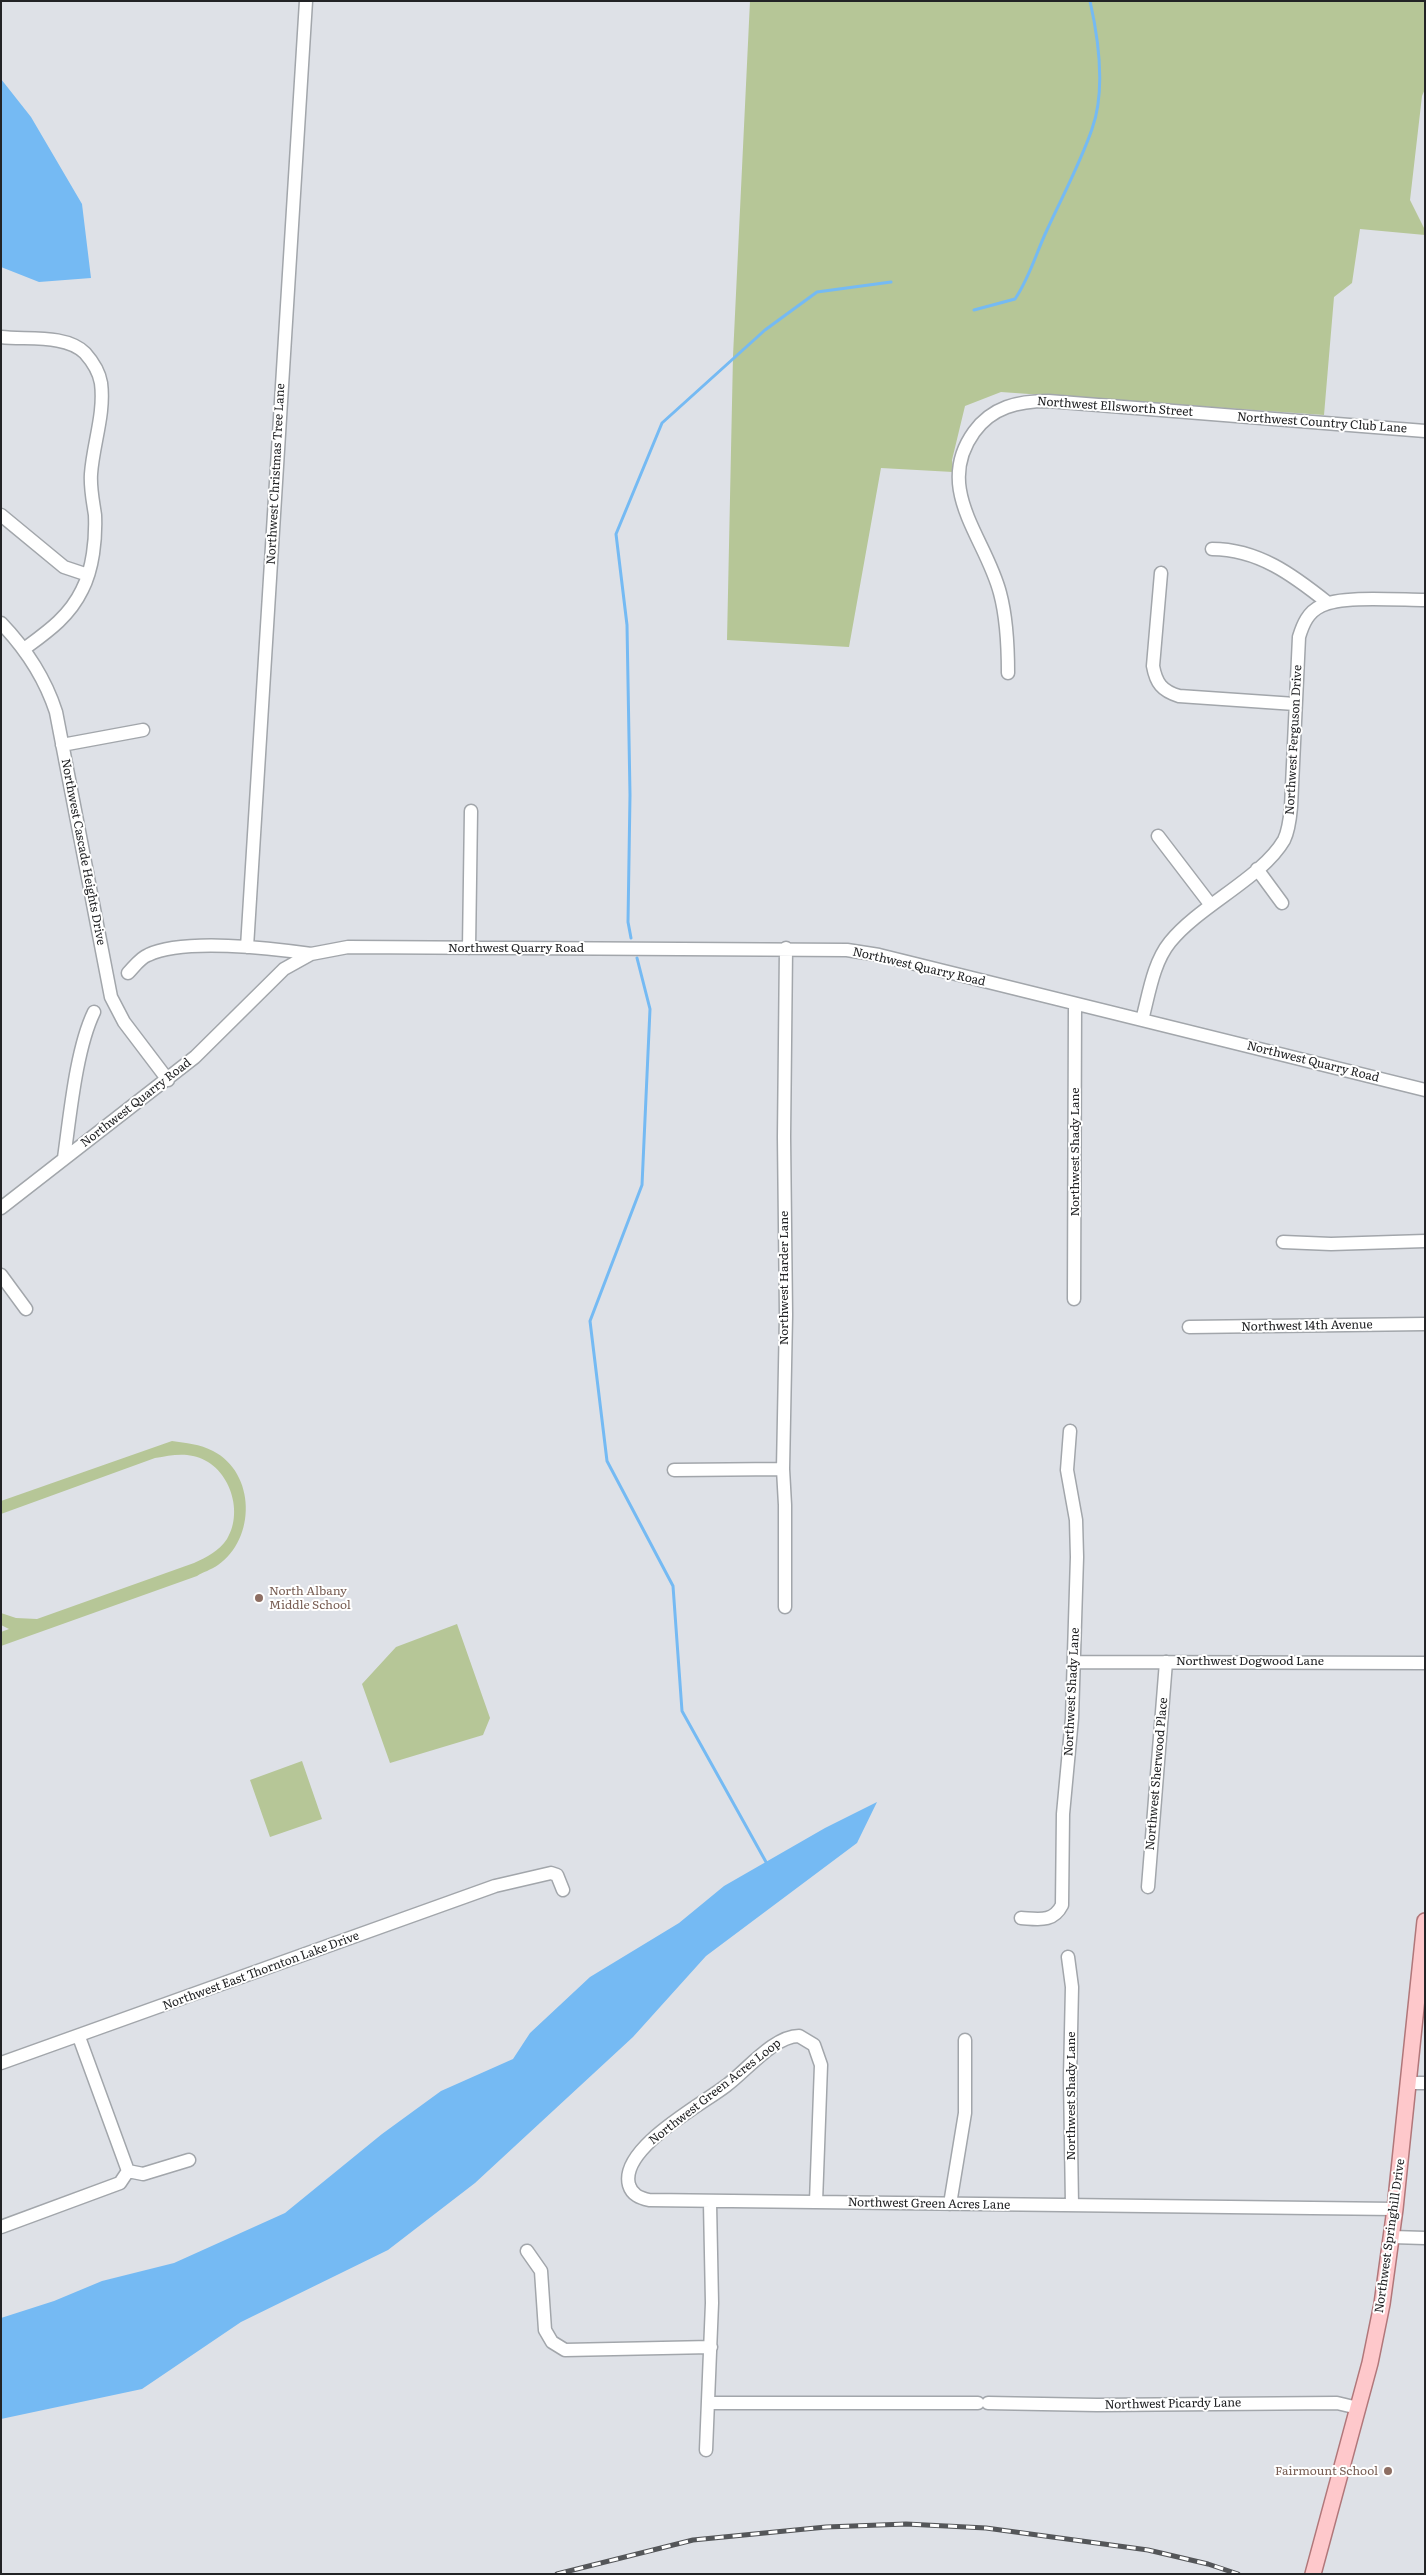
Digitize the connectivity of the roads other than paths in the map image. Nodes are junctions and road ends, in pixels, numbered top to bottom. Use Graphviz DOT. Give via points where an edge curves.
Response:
graph roads {
  1 [pos="306,1"];
  2 [pos="1,337"];
  3 [pos="1220,415"];
  4 [pos="1425,431"];
  5 [pos="1,515"];
  6 [pos="1212,549"];
  7 [pos="1161,573"];
  8 [pos="88,575"];
  9 [pos="1425,600"];
  10 [pos="1328,603"];
  11 [pos="1,623"];
  12 [pos="24,649"];
  13 [pos="1008,673"];
  14 [pos="1296,704"];
  15 [pos="143,730"];
  16 [pos="62,745"];
  17 [pos="471,810"];
  18 [pos="1158,836"];
  19 [pos="1257,869"];
  20 [pos="1282,903"];
  21 [pos="1210,904"];
  22 [pos="247,947"];
  23 [pos="469,948"];
  24 [pos="786,948"];
  25 [pos="311,954"];
  26 [pos="128,973"];
  27 [pos="1075,1004"];
  28 [pos="94,1012"];
  29 [pos="1142,1020"];
  30 [pos="168,1080"];
  31 [pos="1425,1090"];
  32 [pos="64,1158"];
  33 [pos="1,1208"];
  34 [pos="1283,1242"];
  35 [pos="1425,1242"];
  36 [pos="1,1275"];
  37 [pos="1074,1300"];
  38 [pos="26,1309"];
  39 [pos="1425,1324"];
  40 [pos="1189,1327"];
  41 [pos="1070,1431"];
  42 [pos="783,1469"];
  43 [pos="674,1470"];
  44 [pos="785,1607"];
  45 [pos="1075,1662"];
  46 [pos="1166,1662"];
  47 [pos="1425,1663"];
  48 [pos="1148,1887"];
  49 [pos="563,1890"];
  50 [pos="1021,1918"];
  51 [pos="1424,1931"];
  52 [pos="1068,1957"];
  53 [pos="79,2037"];
  54 [pos="965,2040"];
  55 [pos="1,2063"];
  56 [pos="1408,2083"];
  57 [pos="1425,2083"];
  58 [pos="189,2160"];
  59 [pos="128,2171"];
  60 [pos="816,2202"];
  61 [pos="710,2203"];
  62 [pos="950,2204"];
  63 [pos="1072,2204"];
  64 [pos="1395,2209"];
  65 [pos="1,2227"];
  66 [pos="1392,2237"];
  67 [pos="1425,2238"];
  68 [pos="527,2251"];
  69 [pos="711,2347"];
  70 [pos="710,2403"];
  71 [pos="1358,2408"];
  72 [pos="706,2450"];
  73 [pos="1313,2574"];
  1 -- 22 [label="street, Northwest Christmas Tree Lane"];
  2 -- 8 [label="street" via="66,342 84,352 98,371 101,399 90,486 95,528"];
  3 -- 4 [label="street, Northwest Country Club Lane"];
  3 -- 13 [label="street, Northwest Ellsworth Street" via="1031,401 1004,406 979,425 962,454 958,486 968,519 1000,593 1007,633"];
  5 -- 8 [label="street" via="64,566"];
  6 -- 10 [label="street" via="1232,549 1260,558 1294,575"];
  7 -- 14 [label="street" via="1152,666 1160,687 1179,696"];
  8 -- 12 [label="street" via="73,607 60,622"];
  9 -- 10 [label="street"];
  10 -- 14 [label="street, Northwest Ferguson Drive" via="1310,614 1303,624"];
  11 -- 12 [label="street, Northwest Cascade Heights Drive"];
  12 -- 16 [label="street, Northwest Cascade Heights Drive" via="51,698"];
  14 -- 19 [label="street, Northwest Ferguson Drive" via="1289,824 1284,839"];
  15 -- 16 [label="street"];
  16 -- 30 [label="street, Northwest Cascade Heights Drive" via="111,997 124,1022"];
  17 -- 23 [label="street"];
  18 -- 21 [label="street"];
  19 -- 20 [label="street"];
  19 -- 21 [label="street, Northwest Ferguson Drive"];
  21 -- 29 [label="street, Northwest Ferguson Drive" via="1180,931 1162,954"];
  22 -- 25 [label="street, Northwest Quarry Road"];
  22 -- 26 [label="street, Northwest Quarry Road" via="165,949 146,956"];
  23 -- 24 [label="street, Northwest Quarry Road"];
  23 -- 25 [label="street, Northwest Quarry Road" via="348,948"];
  24 -- 27 [label="street, Northwest Quarry Road" via="830,948 879,956"];
  24 -- 42 [label="street, Northwest Harder Lane"];
  25 -- 30 [label="street, Northwest Quarry Road" via="274,978"];
  27 -- 29 [label="street, Northwest Quarry Road"];
  27 -- 37 [label="street, Northwest Shady Lane"];
  28 -- 32 [label="street" via="72,1098"];
  29 -- 31 [label="street, Northwest Quarry Road"];
  30 -- 32 [label="street, Northwest Quarry Road"];
  32 -- 33 [label="street, Northwest Quarry Road"];
  34 -- 35 [label="street"];
  36 -- 38 [label="street"];
  39 -- 40 [label="street, Northwest 14th Avenue"];
  41 -- 45 [label="street, Northwest Shady Lane" via="1067,1470 1076,1520 1077,1558"];
  42 -- 43 [label="street"];
  42 -- 44 [label="street, Northwest Harder Lane"];
  45 -- 46 [label="street, Northwest Dogwood Lane"];
  45 -- 50 [label="street, Northwest Shady Lane" via="1064,1814 1062,1905 1054,1917 1048,1919"];
  46 -- 47 [label="street, Northwest Dogwood Lane"];
  46 -- 48 [label="street, Northwest Sherwood Place"];
  49 -- 53 [label="street, Northwest East Thornton Lake Drive" via="557,1875 552,1873 521,1879"];
  51 -- 56 [label="main road, Northwest Springhill Drive"];
  52 -- 63 [label="street, Northwest Shady Lane" via="1072,1987"];
  53 -- 55 [label="street, Northwest East Thornton Lake Drive"];
  53 -- 59 [label="street"];
  54 -- 62 [label="street" via="965,2112"];
  56 -- 57 [label="street"];
  56 -- 64 [label="main road, Northwest Springhill Drive"];
  58 -- 59 [label="street" via="143,2174"];
  59 -- 65 [label="street" via="120,2183"];
  60 -- 61 [label="street, Northwest Green Acres Lane"];
  60 -- 61 [label="street, Northwest Green Acres Loop" via="821,2065 814,2045 799,2036 791,2036 652,2140 631,2165 628,2182 641,2199"];
  60 -- 62 [label="street, Northwest Green Acres Lane"];
  61 -- 69 [label="street"];
  62 -- 63 [label="street, Northwest Green Acres Lane"];
  63 -- 64 [label="street, Northwest Green Acres Lane"];
  64 -- 66 [label="main road, Northwest Springhill Drive"];
  66 -- 67 [label="street"];
  66 -- 71 [label="main road, Northwest Springhill Drive" via="1382,2304"];
  68 -- 69 [label="street" via="541,2271 545,2330 549,2339 559,2347 588,2350"];
  69 -- 70 [label="street"];
  70 -- 71 [label="street, Northwest Picardy Lane" via="1338,2404"];
  70 -- 72 [label="street"];
  71 -- 73 [label="main road, Northwest Springhill Drive"];
}
